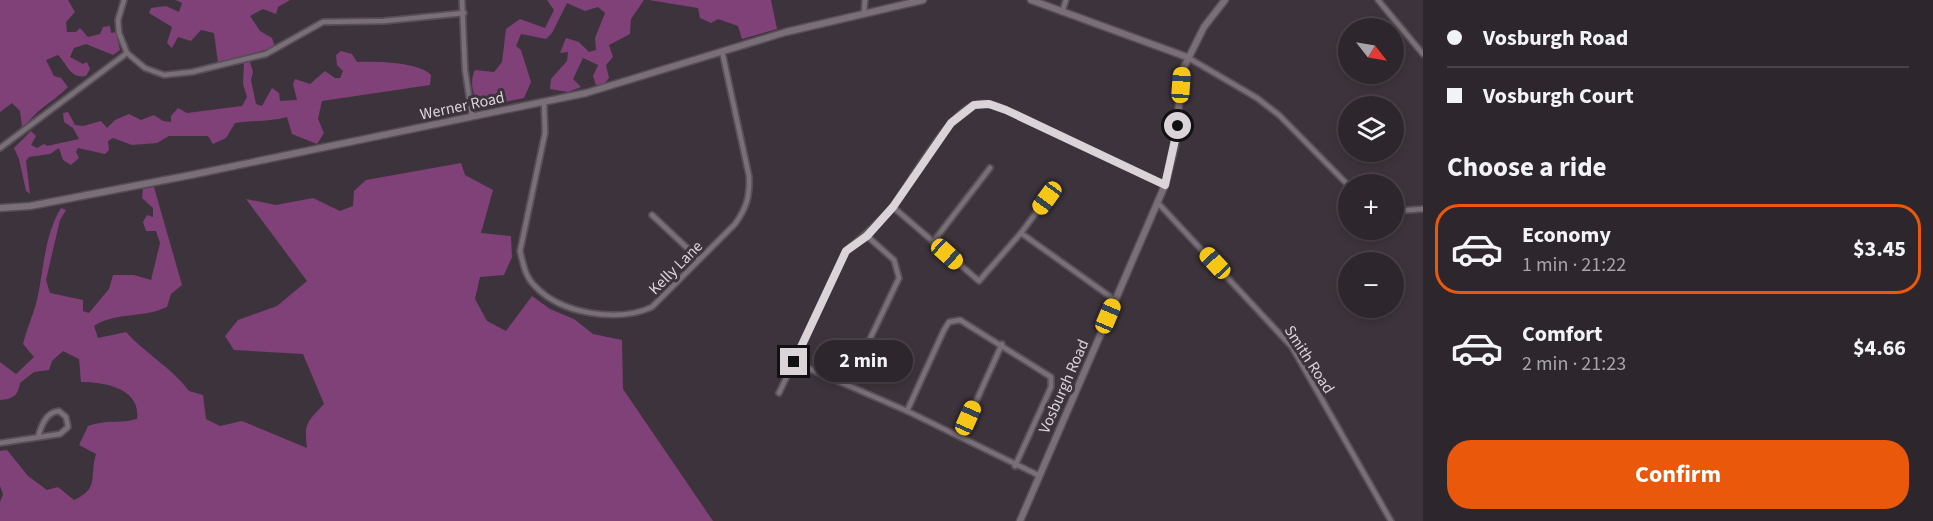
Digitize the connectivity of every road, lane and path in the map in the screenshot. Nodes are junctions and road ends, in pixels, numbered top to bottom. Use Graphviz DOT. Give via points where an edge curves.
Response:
graph roads {
  1 [pos="124,0"];
  2 [pos="462,0"];
  3 [pos="865,0"];
  4 [pos="923,0"];
  5 [pos="1031,0"];
  6 [pos="1066,0"];
  7 [pos="1225,0"];
  8 [pos="1378,0"];
  9 [pos="1062,12"];
  10 [pos="464,13"];
  11 [pos="864,13"];
  12 [pos="722,51"];
  13 [pos="127,53"];
  14 [pos="1423,54"];
  15 [pos="1187,57"];
  16 [pos="544,102"];
  17 [pos="472,116"];
  18 [pos="0,148"];
  19 [pos="990,168"];
  20 [pos="1338,175"];
  21 [pos="1165,185"];
  22 [pos="1047,198"];
  23 [pos="1158,203"];
  24 [pos="893,207"];
  25 [pos="0,208"];
  26 [pos="1423,209"];
  27 [pos="1404,210"];
  28 [pos="652,214"];
  29 [pos="1021,233"];
  30 [pos="867,236"];
  31 [pos="933,242"];
  32 [pos="699,260"];
  33 [pos="1115,300"];
  34 [pos="1002,344"];
  35 [pos="794,362"];
  36 [pos="848,385"];
  37 [pos="779,393"];
  38 [pos="907,411"];
  39 [pos="38,437"];
  40 [pos="960,437"];
  41 [pos="0,443"];
  42 [pos="1015,466"];
  43 [pos="1038,475"];
  44 [pos="1020,521"];
  45 [pos="1391,521"];
  1 -- 13 [label="street" via="118,20"];
  2 -- 10 [label="street"];
  3 -- 11 [label="street"];
  4 -- 11 [label="street, Werner Road"];
  5 -- 9 [label="street"];
  6 -- 9 [label="street"];
  7 -- 15 [label="street"];
  8 -- 14 [label="street"];
  9 -- 15 [label="street"];
  10 -- 13 [label="street" via="405,20 323,22 266,54 171,75 145,68"];
  10 -- 17 [label="street" via="465,70"];
  11 -- 12 [label="street, Werner Road"];
  12 -- 16 [label="street, Werner Road"];
  12 -- 32 [label="street, Kelly Lane" via="750,192 746,208 735,224"];
  13 -- 18 [label="street"];
  15 -- 20 [label="street" via="1257,98"];
  15 -- 21 [label="street, Vosburgh Road" via="1182,70 1175,146"];
  16 -- 17 [label="street, Werner Road"];
  16 -- 32 [label="street, Kelly Lane" via="544,133 520,251 524,269 534,285 569,306 595,314 628,315 652,307"];
  17 -- 25 [label="street, Werner Road" via="191,175 30,206"];
  19 -- 31 [label="street"];
  21 -- 23 [label="street, Vosburgh Road"];
  21 -- 24 [label="street" via="1006,110 981,103 967,108 951,123"];
  22 -- 29 [label="street"];
  23 -- 33 [label="street, Vosburgh Road"];
  23 -- 45 [label="street, Smith Road" via="1292,347"];
  24 -- 30 [label="street"];
  24 -- 31 [label="street"];
  26 -- 27 [label="street"];
  28 -- 32 [label="street"];
  29 -- 31 [label="street" via="979,281"];
  29 -- 33 [label="street"];
  30 -- 35 [label="street" via="846,251 840,261"];
  30 -- 36 [label="street" via="898,264 899,278"];
  33 -- 43 [label="street, Vosburgh Road"];
  34 -- 38 [label="street" via="960,320 949,322"];
  34 -- 40 [label="street"];
  34 -- 42 [label="street" via="1045,372 1052,382"];
  35 -- 36 [label="street"];
  35 -- 37 [label="street"];
  36 -- 38 [label="street"];
  38 -- 40 [label="street"];
  39 -- 39 [label="street" via="65,431 69,421 59,411 52,413"];
  39 -- 41 [label="street"];
  40 -- 42 [label="street"];
  42 -- 43 [label="street"];
  43 -- 44 [label="street, Vosburgh Road"];
}
